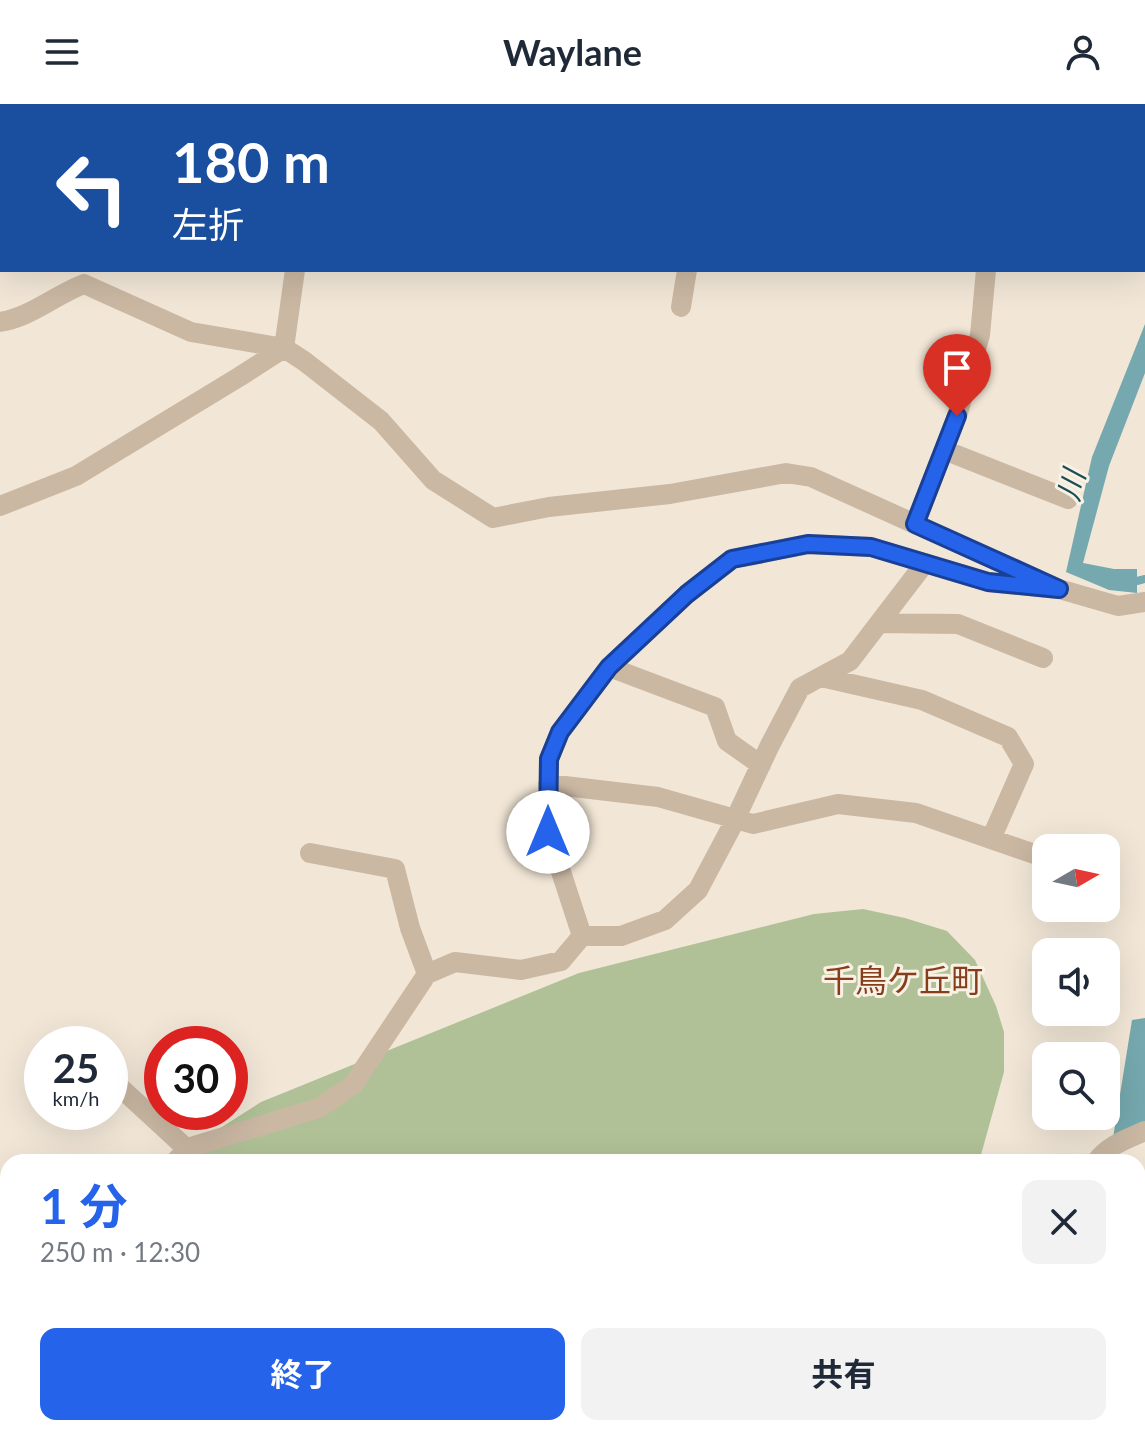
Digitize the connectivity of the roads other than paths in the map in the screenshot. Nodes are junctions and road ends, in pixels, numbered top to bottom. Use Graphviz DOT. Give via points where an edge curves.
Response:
graph roads {
  1 [pos="295,272"];
  2 [pos="687,272"];
  3 [pos="986,272"];
  4 [pos="681,307"];
  5 [pos="0,322"];
  6 [pos="284,348"];
  7 [pos="944,450"];
  8 [pos="1068,499"];
  9 [pos="0,506"];
  10 [pos="915,524"];
  11 [pos="925,563"];
  12 [pos="1059,589"];
  13 [pos="1145,602"];
  14 [pos="879,623"];
  15 [pos="1043,658"];
  16 [pos="609,667"];
  17 [pos="821,677"];
  18 [pos="761,765"];
  19 [pos="548,784"];
  20 [pos="735,819"];
  21 [pos="991,839"];
  22 [pos="310,853"];
  23 [pos="1032,853"];
  24 [pos="582,936"];
  25 [pos="427,974"];
  26 [pos="128,1098"];
  27 [pos="1145,1131"];
  28 [pos="180,1154"];
  29 [pos="184,1154"];
  30 [pos="1103,1154"];
  1 -- 6 [label="street"];
  2 -- 4 [label="street"];
  3 -- 7 [label="street" via="980,335"];
  5 -- 6 [label="street" via="17,319 84,284 191,332"];
  6 -- 9 [label="street" via="76,476"];
  6 -- 10 [label="street" via="381,421 433,480 493,518 786,473 811,477"];
  7 -- 8 [label="street"];
  7 -- 10 [label="street"];
  10 -- 12 [label="street"];
  11 -- 12 [label="street" via="988,582"];
  11 -- 14 [label="street"];
  11 -- 16 [label="street" via="871,547 808,544 732,559"];
  12 -- 13 [label="street" via="1118,606"];
  14 -- 15 [label="street" via="958,624"];
  14 -- 17 [label="street" via="850,661"];
  16 -- 18 [label="street" via="715,707 727,741"];
  16 -- 19 [label="street" via="560,732 549,759"];
  17 -- 18 [label="street" via="800,688"];
  17 -- 21 [label="street" via="922,700 1008,737 1024,764"];
  18 -- 20 [label="street"];
  19 -- 20 [label="street" via="658,797"];
  19 -- 24 [label="street" via="548,832"];
  20 -- 21 [label="street" via="753,824 838,804 916,813"];
  20 -- 24 [label="street" via="698,890 665,920 621,936"];
  21 -- 23 [label="street"];
  22 -- 25 [label="street" via="395,869"];
  24 -- 25 [label="street" via="561,961 521,970 455,962"];
  25 -- 29 [label="street" via="353,1085 319,1108"];
  26 -- 28 [label="street"];
  27 -- 30 [label="street"];
}
